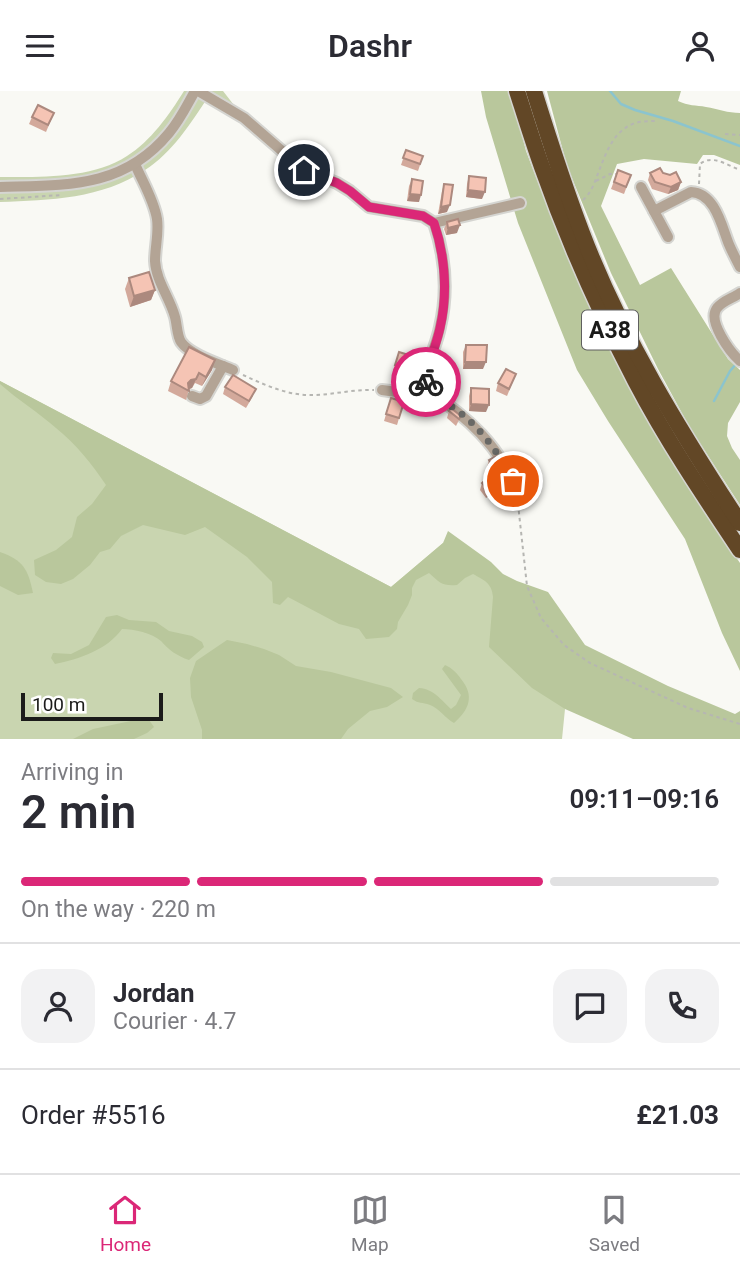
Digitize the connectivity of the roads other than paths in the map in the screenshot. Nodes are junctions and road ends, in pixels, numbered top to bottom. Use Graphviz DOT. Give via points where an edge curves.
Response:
graph roads {
  1 [pos="197,91"];
  2 [pos="517,91"];
  3 [pos="534,91"];
  4 [pos="135,164"];
  5 [pos="0,187"];
  6 [pos="641,187"];
  7 [pos="520,203"];
  8 [pos="654,211"];
  9 [pos="434,223"];
  10 [pos="668,237"];
  11 [pos="740,267"];
  12 [pos="740,293"];
  13 [pos="740,361"];
  14 [pos="382,390"];
  15 [pos="428,391"];
  16 [pos="192,396"];
  17 [pos="516,492"];
  18 [pos="740,523"];
  19 [pos="740,551"];
  1 -- 4 [label="street" via="169,133"];
  1 -- 9 [label="street" via="244,118 304,170 337,183 369,207 423,216"];
  2 -- 19 [label="highway, A38" via="544,174 603,315 685,468"];
  3 -- 18 [label="highway, A38" via="582,235 613,304 651,380"];
  4 -- 5 [label="street" via="76,184"];
  4 -- 16 [label="street" via="156,216 155,263 180,342 228,368 206,396"];
  6 -- 8 [label="street"];
  7 -- 9 [label="street"];
  8 -- 10 [label="street"];
  8 -- 11 [label="street" via="697,192 715,210"];
  9 -- 15 [label="street" via="442,254 443,305 427,369"];
  12 -- 13 [label="street" via="713,316"];
  14 -- 15 [label="street" via="419,395"];
  15 -- 17 [label="street" via="471,422 509,473"];
}
